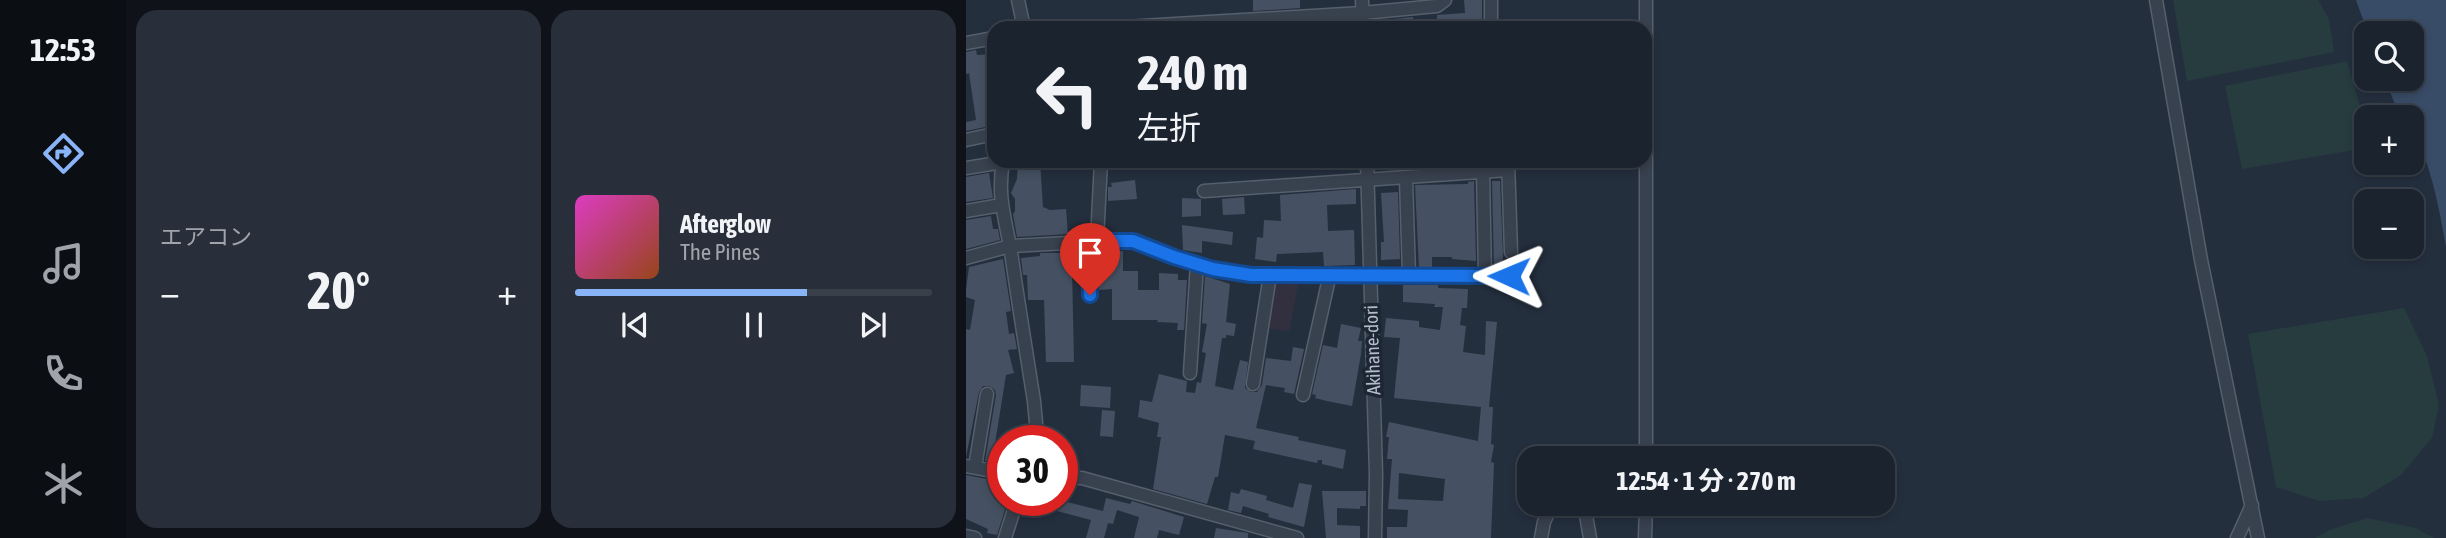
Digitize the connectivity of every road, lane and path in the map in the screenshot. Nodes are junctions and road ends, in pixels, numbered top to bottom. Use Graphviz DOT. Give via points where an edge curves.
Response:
graph roads {
  1 [pos="1018,0"];
  2 [pos="1445,0"];
  3 [pos="1491,0"];
  4 [pos="1646,0"];
  5 [pos="2156,0"];
  6 [pos="1362,6"];
  7 [pos="1022,21"];
  8 [pos="1189,21"];
  9 [pos="1492,21"];
  10 [pos="1646,21"];
  11 [pos="987,39"];
  12 [pos="966,43"];
  13 [pos="987,136"];
  14 [pos="966,140"];
  15 [pos="987,165"];
  16 [pos="966,168"];
  17 [pos="1002,168"];
  18 [pos="1100,168"];
  19 [pos="1367,168"];
  20 [pos="1500,168"];
  21 [pos="1508,168"];
  22 [pos="1646,168"];
  23 [pos="1483,172"];
  24 [pos="1406,178"];
  25 [pos="1367,181"];
  26 [pos="1204,191"];
  27 [pos="1001,205"];
  28 [pos="966,211"];
  29 [pos="1093,241"];
  30 [pos="1010,246"];
  31 [pos="1511,252"];
  32 [pos="966,258"];
  33 [pos="1197,264"];
  34 [pos="1330,274"];
  35 [pos="1369,274"];
  36 [pos="1270,275"];
  37 [pos="1409,275"];
  38 [pos="1485,276"];
  39 [pos="1509,276"];
  40 [pos="1090,295"];
  41 [pos="1190,373"];
  42 [pos="1253,384"];
  43 [pos="986,394"];
  44 [pos="1303,395"];
  45 [pos="1036,425"];
  46 [pos="1646,446"];
  47 [pos="970,466"];
  48 [pos="1078,478"];
  49 [pos="2252,505"];
  50 [pos="1012,516"];
  51 [pos="1547,516"];
  52 [pos="1586,516"];
  53 [pos="1646,516"];
  54 [pos="966,536"];
  55 [pos="975,538"];
  56 [pos="1005,538"];
  57 [pos="1297,538"];
  58 [pos="1375,538"];
  59 [pos="1541,538"];
  60 [pos="1590,538"];
  61 [pos="1645,538"];
  62 [pos="2237,538"];
  63 [pos="2258,538"];
  1 -- 7 [label="street"];
  2 -- 6 [label="street" via="1437,6"];
  3 -- 9 [label="street"];
  4 -- 10 [label="street"];
  5 -- 49 [label="street" via="2201,260"];
  6 -- 8 [label="street"];
  11 -- 12 [label="street"];
  13 -- 14 [label="street"];
  15 -- 16 [label="street"];
  17 -- 27 [label="street"];
  18 -- 29 [label="street"];
  19 -- 25 [label="street, Akihane-dori"];
  20 -- 23 [label="street"];
  21 -- 31 [label="street"];
  22 -- 46 [label="street"];
  23 -- 24 [label="street"];
  23 -- 38 [label="street"];
  24 -- 25 [label="street"];
  24 -- 37 [label="street"];
  25 -- 26 [label="street"];
  25 -- 35 [label="street, Akihane-dori"];
  27 -- 28 [label="street"];
  27 -- 30 [label="street"];
  29 -- 30 [label="street"];
  29 -- 33 [label="street" via="1133,241"];
  29 -- 40 [label="street"];
  30 -- 32 [label="street"];
  30 -- 45 [label="street"];
  33 -- 36 [label="street"];
  33 -- 41 [label="street"];
  34 -- 35 [label="street"];
  34 -- 36 [label="street"];
  34 -- 44 [label="street"];
  35 -- 37 [label="street"];
  35 -- 58 [label="street, Akihane-dori"];
  36 -- 42 [label="street"];
  37 -- 38 [label="street"];
  38 -- 39 [label="street"];
  43 -- 47 [label="street"];
  48 -- 57 [label="street"];
  49 -- 62 [label="street"];
  49 -- 63 [label="street"];
  50 -- 56 [label="street"];
  51 -- 59 [label="street"];
  52 -- 60 [label="street"];
  53 -- 61 [label="street"];
  54 -- 55 [label="street"];
}
